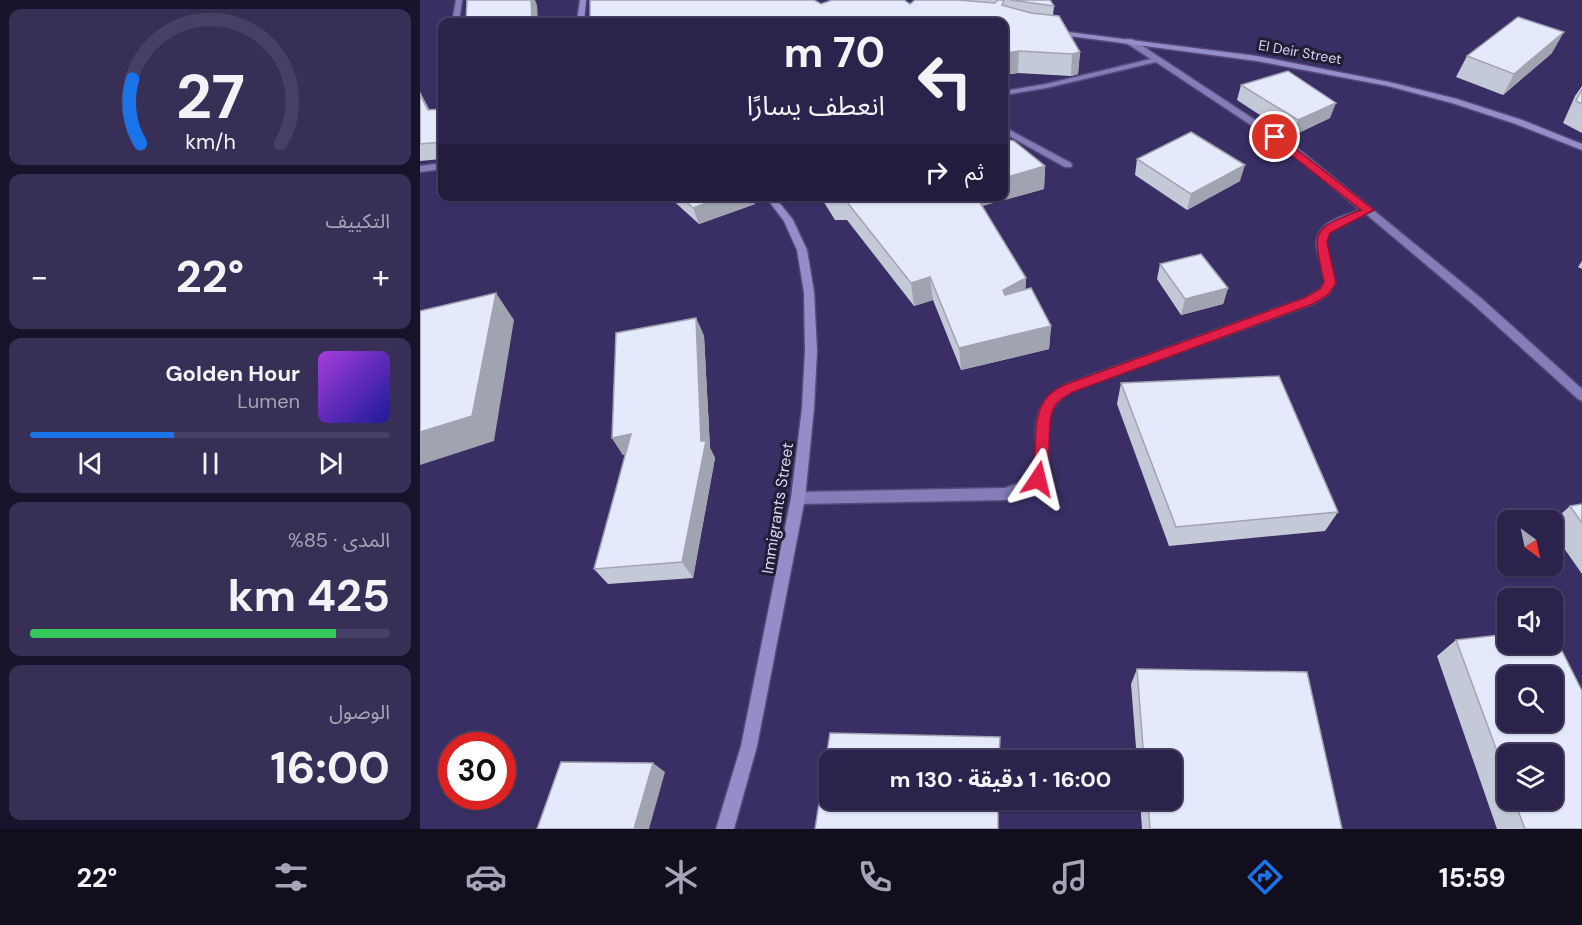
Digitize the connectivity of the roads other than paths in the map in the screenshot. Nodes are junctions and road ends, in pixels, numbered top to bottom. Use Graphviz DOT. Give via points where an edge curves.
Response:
graph roads {
  1 [pos="459,0"];
  2 [pos="583,0"];
  3 [pos="456,18"];
  4 [pos="581,18"];
  5 [pos="1045,31"];
  6 [pos="1129,40"];
  7 [pos="1159,59"];
  8 [pos="1008,92"];
  9 [pos="1008,132"];
  10 [pos="1582,147"];
  11 [pos="1068,165"];
  12 [pos="438,167"];
  13 [pos="420,169"];
  14 [pos="773,201"];
  15 [pos="1368,210"];
  16 [pos="1582,396"];
  17 [pos="798,498"];
  18 [pos="725,829"];
  1 -- 3 [label="street"];
  2 -- 4 [label="street"];
  5 -- 6 [label="street, El Deir Street"];
  6 -- 7 [label="street"];
  6 -- 10 [label="street, El Deir Street" via="1224,52 1384,82 1538,128"];
  7 -- 8 [label="street"];
  7 -- 15 [label="street" via="1293,149"];
  9 -- 11 [label="street"];
  12 -- 13 [label="street"];
  14 -- 17 [label="street, Immigrants Street" via="788,220 802,250 809,292 810,374"];
  15 -- 16 [label="street"];
  15 -- 17 [label="street" via="1324,231 1321,242 1330,283 1324,292 1309,301 1068,388 1052,400 1043,421 1043,465 1038,479 1019,492"];
  17 -- 18 [label="street, Immigrants Street" via="749,746"];
}
